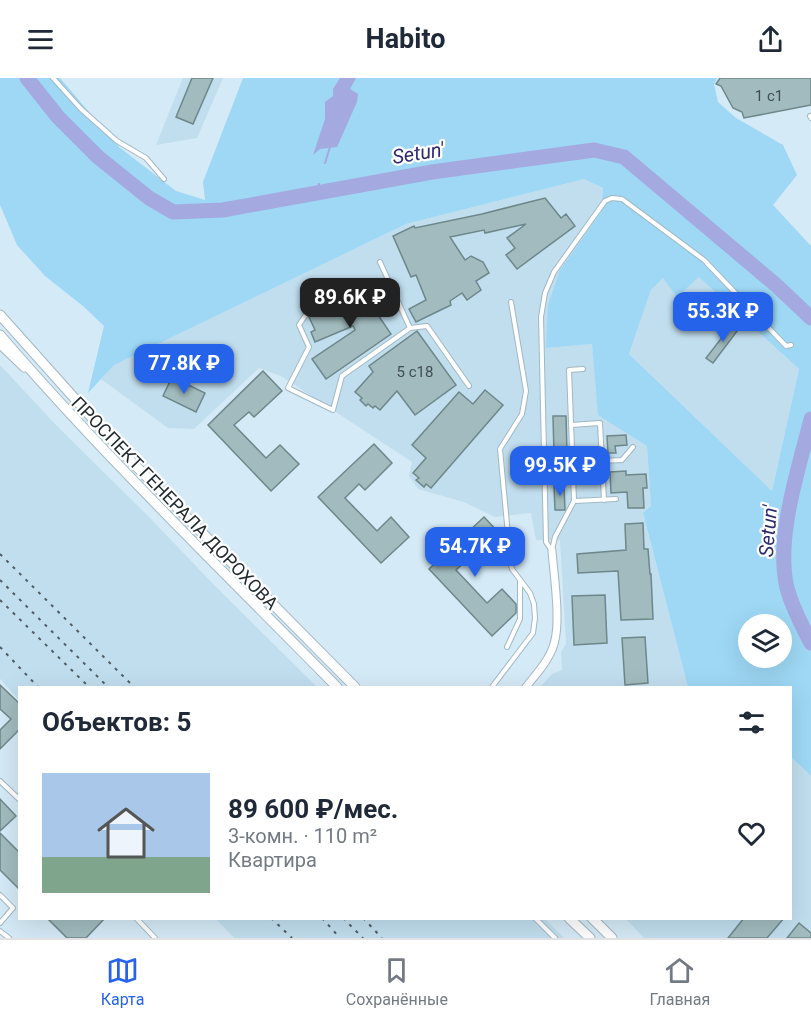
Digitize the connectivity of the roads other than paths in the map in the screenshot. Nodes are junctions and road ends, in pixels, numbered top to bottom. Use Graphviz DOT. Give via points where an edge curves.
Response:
graph roads {
  1 [pos="53,78"];
  2 [pos="164,179"];
  3 [pos="380,262"];
  4 [pos="331,295"];
  5 [pos="511,302"];
  6 [pos="0,309"];
  7 [pos="0,315"];
  8 [pos="410,328"];
  9 [pos="0,335"];
  10 [pos="0,345"];
  11 [pos="791,345"];
  12 [pos="27,346"];
  13 [pos="583,369"];
  14 [pos="470,386"];
  15 [pos="52,396"];
  16 [pos="571,425"];
  17 [pos="633,447"];
  18 [pos="602,461"];
  19 [pos="616,499"];
  20 [pos="604,500"];
  21 [pos="574,501"];
  22 [pos="552,551"];
  23 [pos="520,580"];
  24 [pos="507,646"];
  25 [pos="336,686"];
  26 [pos="354,686"];
  27 [pos="493,686"];
  28 [pos="526,686"];
  29 [pos="0,781"];
  30 [pos="18,798"];
  31 [pos="0,895"];
  32 [pos="138,920"];
  33 [pos="537,920"];
  34 [pos="571,920"];
  35 [pos="594,920"];
  36 [pos="0,923"];
  37 [pos="0,931"];
  38 [pos="585,936"];
  39 [pos="9,938"];
  40 [pos="155,938"];
  41 [pos="555,938"];
  42 [pos="612,938"];
  1 -- 2 [label="lane" via="88,115 117,141 146,158"];
  3 -- 8 [label="lane"];
  4 -- 8 [label="lane" via="313,304 299,325 309,347 288,388 333,410 342,376"];
  5 -- 23 [label="lane" via="526,397 522,414 500,449 508,556"];
  6 -- 12 [label="street"];
  7 -- 12 [label="main road, ПРОСПЕКТ ГЕНЕРАЛА ДОРОХОВА"];
  8 -- 14 [label="lane" via="427,326"];
  9 -- 15 [label="main road, ПРОСПЕКТ ГЕНЕРАЛА ДОРОХОВА"];
  10 -- 15 [label="street"];
  11 -- 22 [label="lane" via="786,346 704,260 622,199 604,201 554,272 545,293 542,317 546,542"];
  12 -- 26 [label="main road, ПРОСПЕКТ ГЕНЕРАЛА ДОРОХОВА" via="127,457"];
  13 -- 16 [label="lane" via="569,370"];
  15 -- 25 [label="main road, ПРОСПЕКТ ГЕНЕРАЛА ДОРОХОВА"];
  16 -- 18 [label="lane" via="600,423"];
  16 -- 21 [label="lane"];
  17 -- 18 [label="lane" via="622,460"];
  18 -- 20 [label="lane"];
  19 -- 20 [label="lane"];
  20 -- 21 [label="lane"];
  21 -- 22 [label="lane"];
  22 -- 28 [label="street" via="554,645"];
  23 -- 24 [label="lane" via="520,619"];
  23 -- 27 [label="lane" via="534,604 533,633"];
  29 -- 30 [label="lane"];
  31 -- 36 [label="lane" via="13,908"];
  32 -- 40 [label="lane"];
  33 -- 41 [label="lane"];
  34 -- 38 [label="main road"];
  35 -- 42 [label="main road"];
  37 -- 39 [label="lane"];
}
